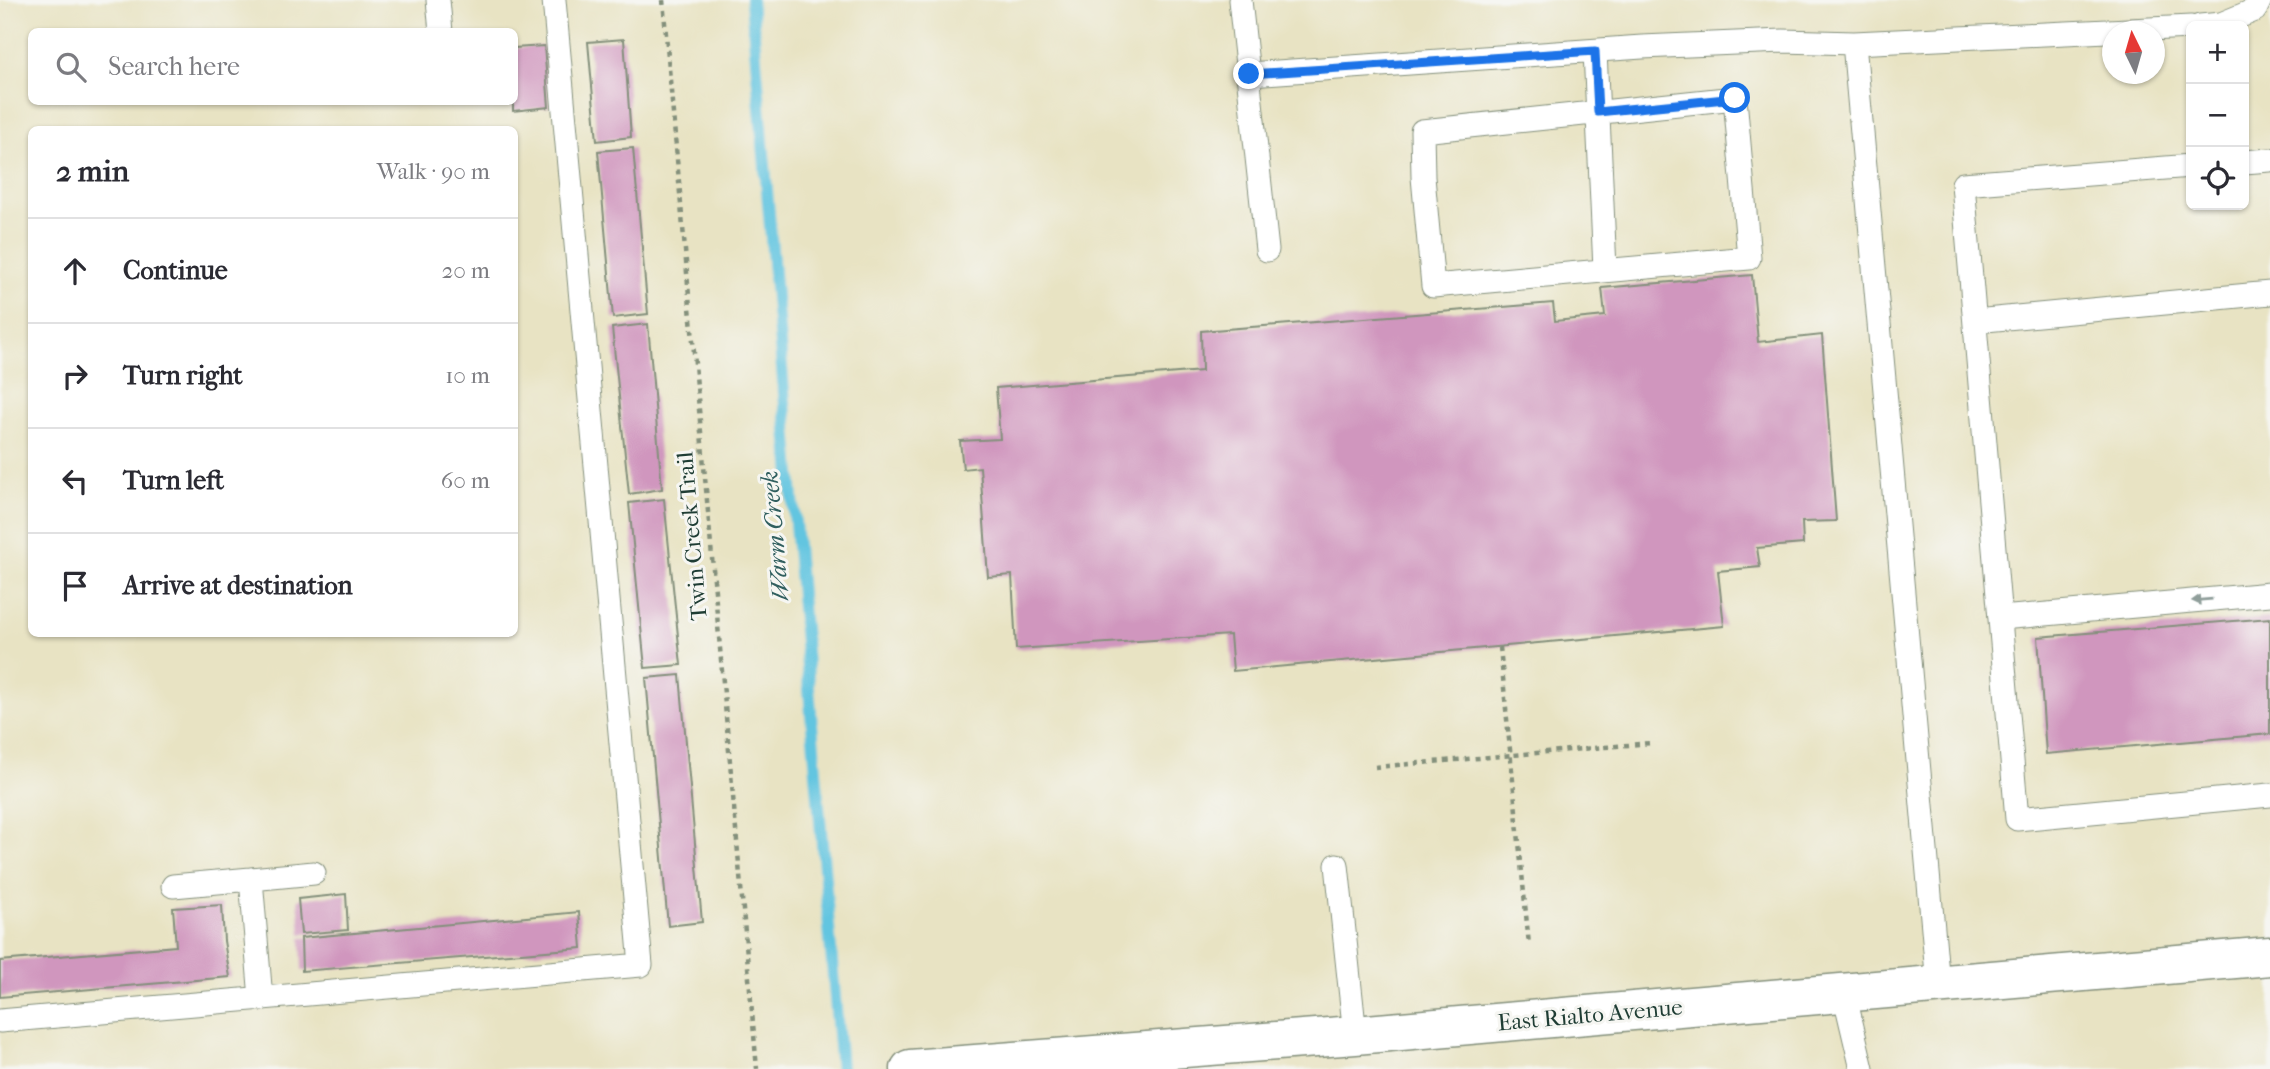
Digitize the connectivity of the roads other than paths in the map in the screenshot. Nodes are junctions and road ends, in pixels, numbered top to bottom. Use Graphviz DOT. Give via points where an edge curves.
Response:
graph roads {
  1 [pos="438,0"];
  2 [pos="554,0"];
  3 [pos="1240,0"];
  4 [pos="2260,0"];
  5 [pos="2228,21"];
  6 [pos="2186,27"];
  7 [pos="441,28"];
  8 [pos="1854,43"];
  9 [pos="1595,51"];
  10 [pos="1249,74"];
  11 [pos="1598,112"];
  12 [pos="2270,160"];
  13 [pos="2249,162"];
  14 [pos="2186,166"];
  15 [pos="1267,250"];
  16 [pos="1605,269"];
  17 [pos="2270,293"];
  18 [pos="1975,321"];
  19 [pos="2270,594"];
  20 [pos="2001,618"];
  21 [pos="2270,794"];
  22 [pos="1338,865"];
  23 [pos="314,873"];
  24 [pos="251,879"];
  25 [pos="173,886"];
  26 [pos="2270,956"];
  27 [pos="1938,985"];
  28 [pos="1843,993"];
  29 [pos="261,999"];
  30 [pos="0,1021"];
  31 [pos="1355,1035"];
  32 [pos="933,1068"];
  33 [pos="1862,1069"];
  1 -- 7 [label="lane"];
  2 -- 29 [label="lane" via="641,965"];
  3 -- 10 [label="lane"];
  4 -- 5 [label="lane" via="2255,10"];
  6 -- 8 [label="lane"];
  8 -- 9 [label="lane" via="1783,41"];
  8 -- 27 [label="lane"];
  9 -- 10 [label="lane"];
  9 -- 11 [label="lane"];
  10 -- 15 [label="lane"];
  11 -- 16 [label="lane"];
  11 -- 16 [label="lane" via="1735,98 1749,258"];
  11 -- 16 [label="lane" via="1422,131 1423,177 1433,286"];
  12 -- 13 [label="lane"];
  14 -- 18 [label="lane" via="1963,184"];
  17 -- 18 [label="lane"];
  18 -- 20 [label="lane"];
  19 -- 20 [label="lane, one-way"];
  20 -- 21 [label="lane" via="2017,819"];
  22 -- 31 [label="lane"];
  23 -- 24 [label="lane"];
  24 -- 25 [label="lane"];
  24 -- 29 [label="lane"];
  26 -- 27 [label="street, East Rialto Avenue"];
  27 -- 28 [label="street, East Rialto Avenue"];
  28 -- 31 [label="street, East Rialto Avenue"];
  28 -- 33 [label="lane"];
  29 -- 30 [label="lane"];
  31 -- 32 [label="street, East Rialto Avenue"];
}
